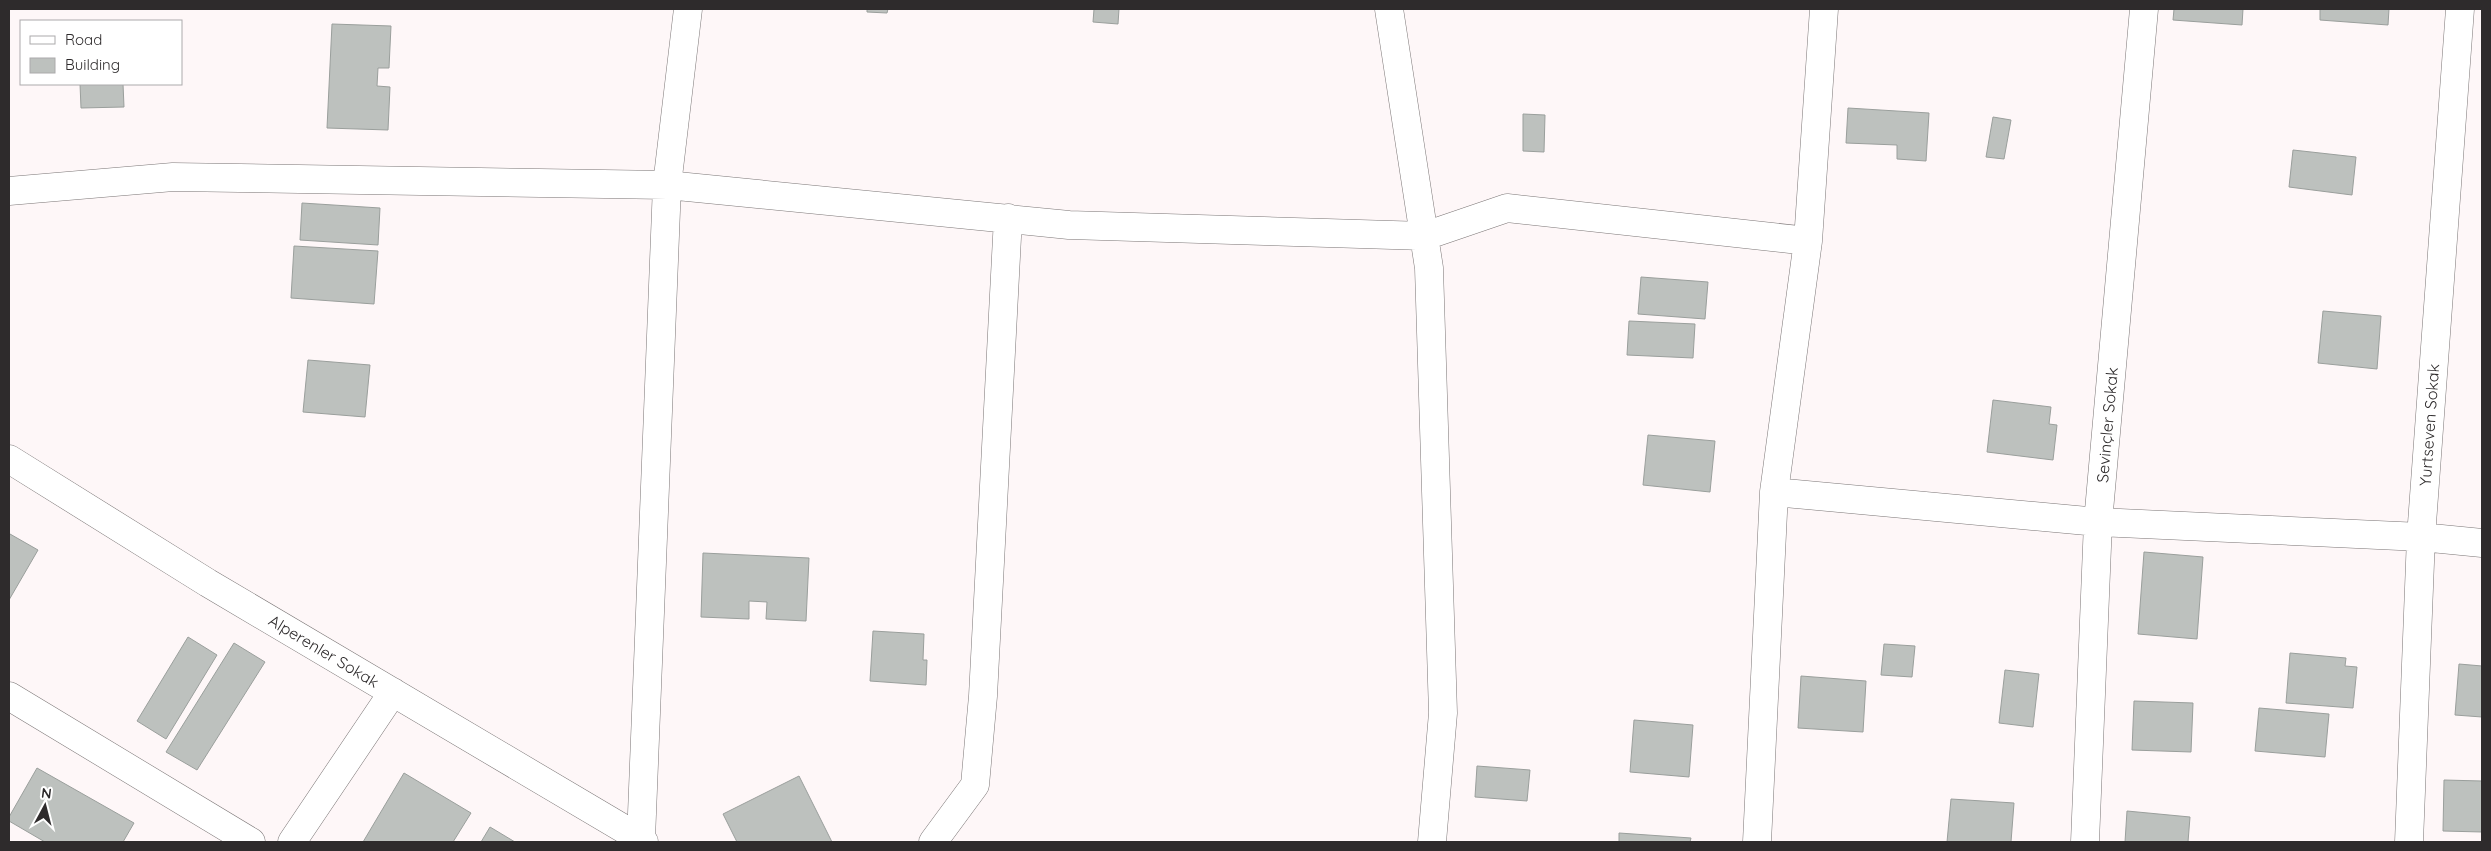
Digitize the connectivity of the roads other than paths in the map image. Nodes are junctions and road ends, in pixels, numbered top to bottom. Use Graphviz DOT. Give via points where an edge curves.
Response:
graph roads {
  1 [pos="688,9"];
  2 [pos="1389,9"];
  3 [pos="1824,9"];
  4 [pos="2144,9"];
  5 [pos="2460,9"];
  6 [pos="667,185"];
  7 [pos="9,192"];
  8 [pos="1008,218"];
  9 [pos="1425,236"];
  10 [pos="1808,241"];
  11 [pos="9,459"];
  12 [pos="1774,492"];
  13 [pos="2098,522"];
  14 [pos="2421,537"];
  15 [pos="2482,543"];
  16 [pos="393,692"];
  17 [pos="9,696"];
  18 [pos="642,841"];
  19 [pos="251,842"];
  20 [pos="292,842"];
  21 [pos="933,842"];
  22 [pos="1432,842"];
  23 [pos="1757,842"];
  24 [pos="2085,842"];
  25 [pos="2409,842"];
  1 -- 6 [label="street"];
  2 -- 9 [label="street"];
  3 -- 10 [label="street"];
  4 -- 13 [label="street, Sevinçler Sokak"];
  5 -- 14 [label="street, Yurtseven Sokak"];
  6 -- 7 [label="street" via="173,177"];
  6 -- 8 [label="street"];
  6 -- 18 [label="street"];
  8 -- 9 [label="street" via="1069,225"];
  8 -- 21 [label="street" via="975,786"];
  9 -- 10 [label="street" via="1508,208"];
  9 -- 22 [label="street" via="1429,268 1443,713"];
  10 -- 12 [label="street"];
  11 -- 16 [label="street, Alperenler Sokak" via="208,583"];
  12 -- 13 [label="street"];
  12 -- 23 [label="street"];
  13 -- 14 [label="street"];
  13 -- 24 [label="street, Sevinçler Sokak"];
  14 -- 15 [label="street"];
  14 -- 25 [label="street, Yurtseven Sokak"];
  16 -- 18 [label="street, Alperenler Sokak"];
  16 -- 20 [label="street"];
  17 -- 19 [label="street"];
}
